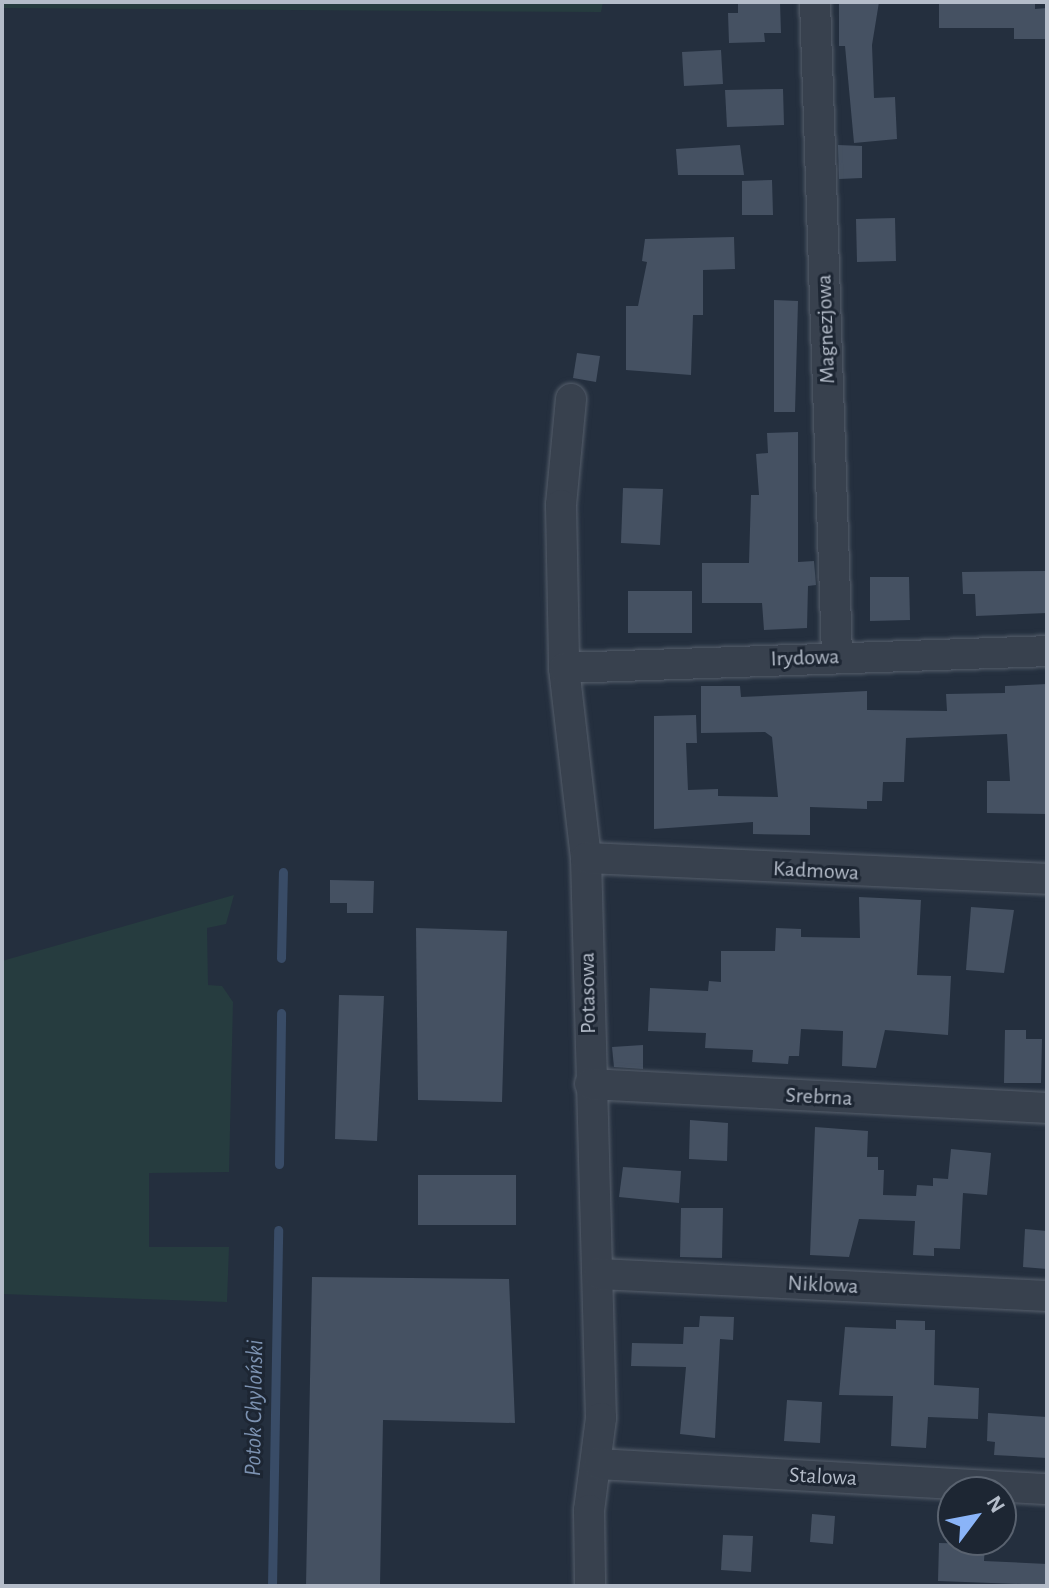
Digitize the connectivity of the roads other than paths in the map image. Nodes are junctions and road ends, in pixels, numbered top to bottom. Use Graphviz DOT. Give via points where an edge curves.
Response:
graph roads {
  1 [pos="815,2"];
  2 [pos="571,399"];
  3 [pos="1047,651"];
  4 [pos="837,656"];
  5 [pos="564,668"];
  6 [pos="586,858"];
  7 [pos="1047,879"];
  8 [pos="590,1084"];
  9 [pos="1047,1108"];
  10 [pos="599,1274"];
  11 [pos="1047,1296"];
  12 [pos="599,1464"];
  13 [pos="1047,1489"];
  14 [pos="590,1586"];
  1 -- 4 [label="street, Magnezjowa"];
  2 -- 5 [label="street, Potasowa" via="561,505"];
  3 -- 4 [label="street, Irydowa"];
  4 -- 5 [label="street, Irydowa"];
  5 -- 6 [label="street, Potasowa"];
  6 -- 7 [label="street, Kadmowa"];
  6 -- 8 [label="street, Potasowa"];
  8 -- 9 [label="street, Srebrna"];
  8 -- 10 [label="street, Potasowa"];
  10 -- 11 [label="street, Niklowa"];
  10 -- 12 [label="street, Potasowa"];
  12 -- 13 [label="street, Stalowa"];
  12 -- 14 [label="street, Potasowa" via="589,1510"];
}
